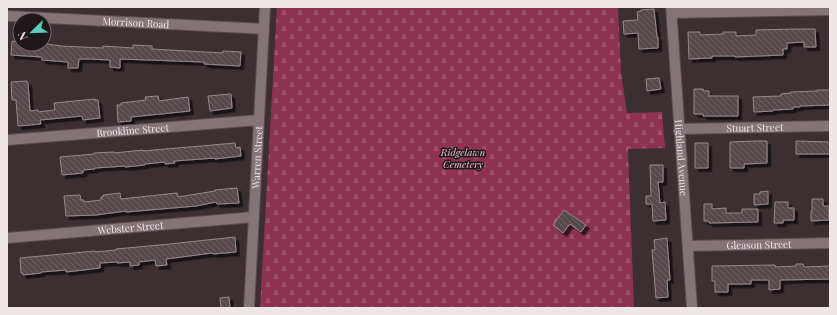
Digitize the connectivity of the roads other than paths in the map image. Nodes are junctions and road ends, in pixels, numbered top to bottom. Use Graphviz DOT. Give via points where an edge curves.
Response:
graph roads {
  1 [pos="265,7"];
  2 [pos="671,10"];
  3 [pos="830,10"];
  4 [pos="7,16"];
  5 [pos="264,29"];
  6 [pos="259,120"];
  7 [pos="830,126"];
  8 [pos="680,129"];
  9 [pos="7,140"];
  10 [pos="254,217"];
  11 [pos="7,238"];
  12 [pos="830,243"];
  13 [pos="688,246"];
  14 [pos="249,308"];
  15 [pos="692,308"];
  1 -- 5 [label="street, Warren Street"];
  2 -- 3 [label="street"];
  2 -- 8 [label="street, Highland Avenue"];
  4 -- 5 [label="street, Morrison Road"];
  5 -- 6 [label="street, Warren Street"];
  6 -- 9 [label="street, Brookline Street"];
  6 -- 10 [label="street, Warren Street"];
  7 -- 8 [label="street, Stuart Street"];
  8 -- 13 [label="street, Highland Avenue"];
  10 -- 11 [label="street, Webster Street"];
  10 -- 14 [label="street, Warren Street"];
  12 -- 13 [label="street, Gleason Street"];
  13 -- 15 [label="street, Highland Avenue"];
}
